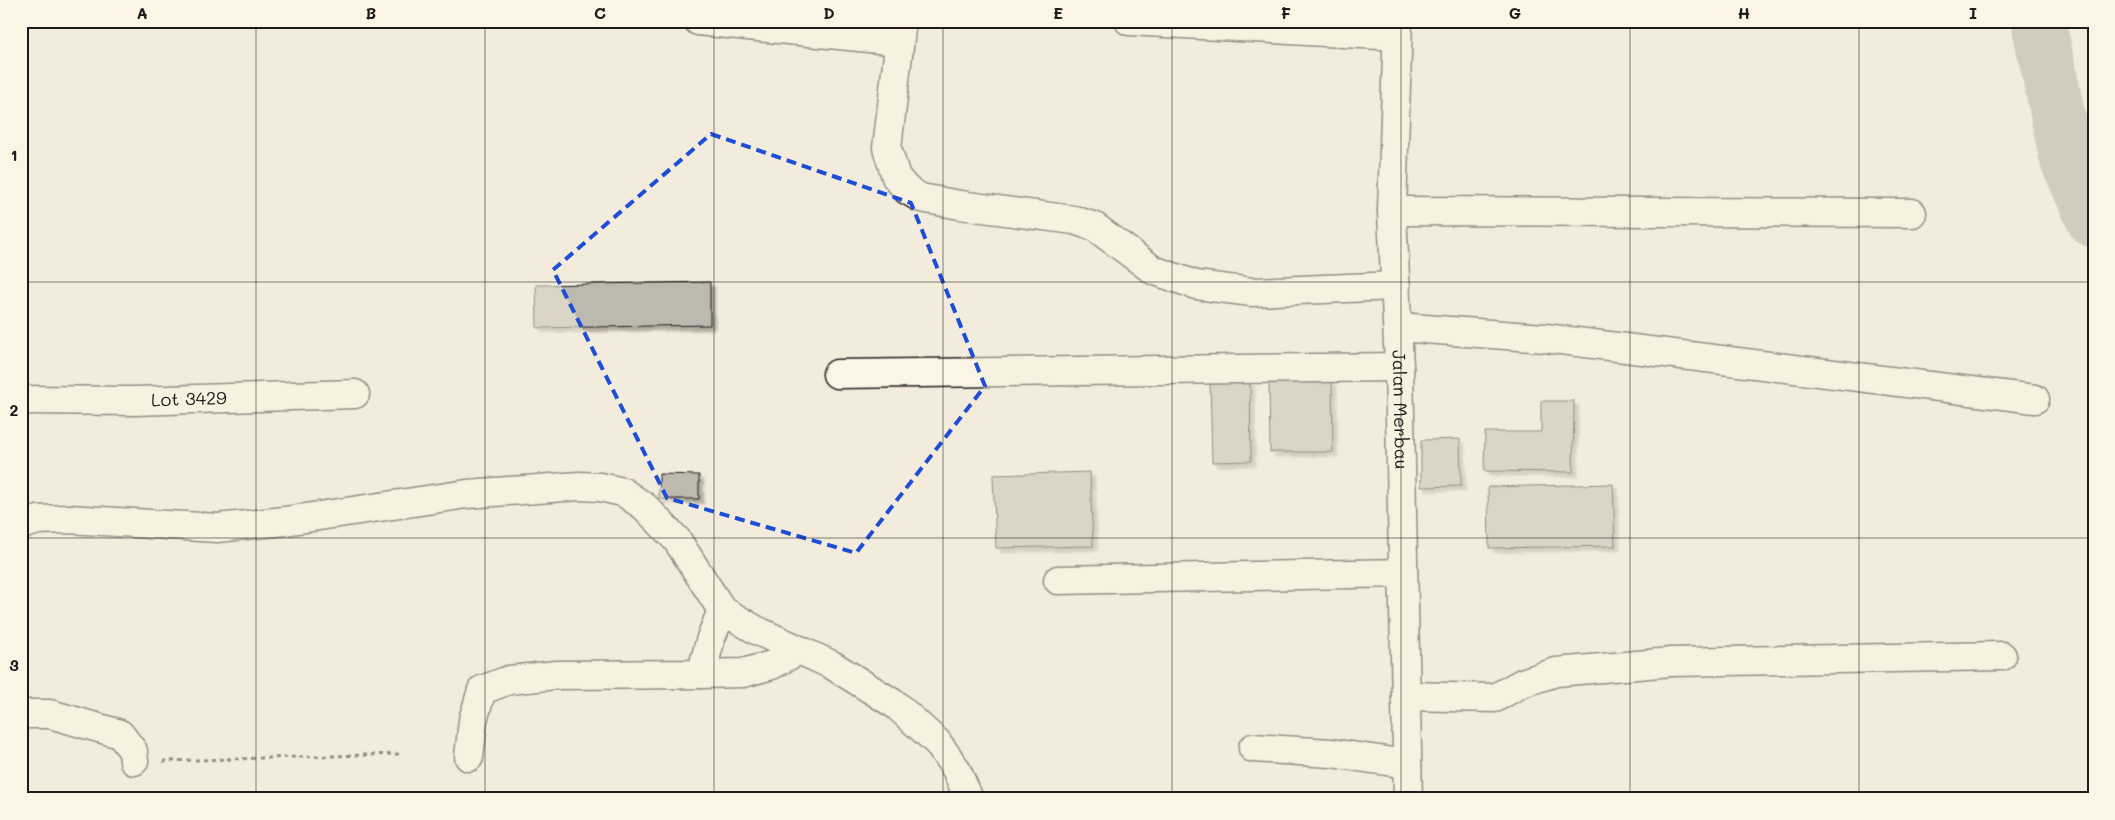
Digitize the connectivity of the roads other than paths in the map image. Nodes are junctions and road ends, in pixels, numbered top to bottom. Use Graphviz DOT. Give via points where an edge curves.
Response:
graph roads {
  1 [pos="698,21"];
  2 [pos="1129,21"];
  3 [pos="1397,29"];
  4 [pos="901,31"];
  5 [pos="1392,211"];
  6 [pos="1912,213"];
  7 [pos="1396,286"];
  8 [pos="1398,327"];
  9 [pos="1399,367"];
  10 [pos="837,374"];
  11 [pos="355,394"];
  12 [pos="2035,399"];
  13 [pos="21,400"];
  14 [pos="21,525"];
  15 [pos="1403,573"];
  16 [pos="1058,580"];
  17 [pos="722,610"];
  18 [pos="800,650"];
  19 [pos="2002,656"];
  20 [pos="701,674"];
  21 [pos="1406,696"];
  22 [pos="21,714"];
  23 [pos="1253,748"];
  24 [pos="469,757"];
  25 [pos="134,762"];
  26 [pos="1407,764"];
  27 [pos="968,799"];
  28 [pos="1408,799"];
  1 -- 4 [label="street"];
  2 -- 3 [label="street"];
  3 -- 5 [label="street, Jalan Merbau"];
  4 -- 7 [label="street" via="888,148 896,177 907,190 921,198 1074,220 1095,227 1153,270 1196,285 1252,292"];
  5 -- 6 [label="street"];
  5 -- 7 [label="street, Jalan Merbau"];
  7 -- 8 [label="street, Jalan Merbau"];
  8 -- 9 [label="street, Jalan Merbau"];
  8 -- 12 [label="street" via="1545,338"];
  9 -- 10 [label="street"];
  9 -- 15 [label="street, Jalan Merbau"];
  11 -- 13 [label="street, Lot 3429" via="134,401"];
  14 -- 17 [label="street" via="38,520 68,519 217,528 467,494 600,487 623,492 645,507 677,540"];
  15 -- 16 [label="street"];
  15 -- 21 [label="street, Jalan Merbau"];
  17 -- 18 [label="street"];
  17 -- 20 [label="street"];
  18 -- 20 [label="street" via="772,665 743,672"];
  18 -- 27 [label="street" via="832,665 896,705 938,742 956,769"];
  19 -- 21 [label="street" via="1671,662 1556,672 1522,683 1495,698"];
  20 -- 24 [label="street" via="556,675 509,680 482,690 473,720"];
  21 -- 26 [label="street, Jalan Merbau"];
  22 -- 25 [label="street" via="50,714 120,734 133,751"];
  23 -- 26 [label="street" via="1331,753"];
  26 -- 28 [label="street, Jalan Merbau"];
}
